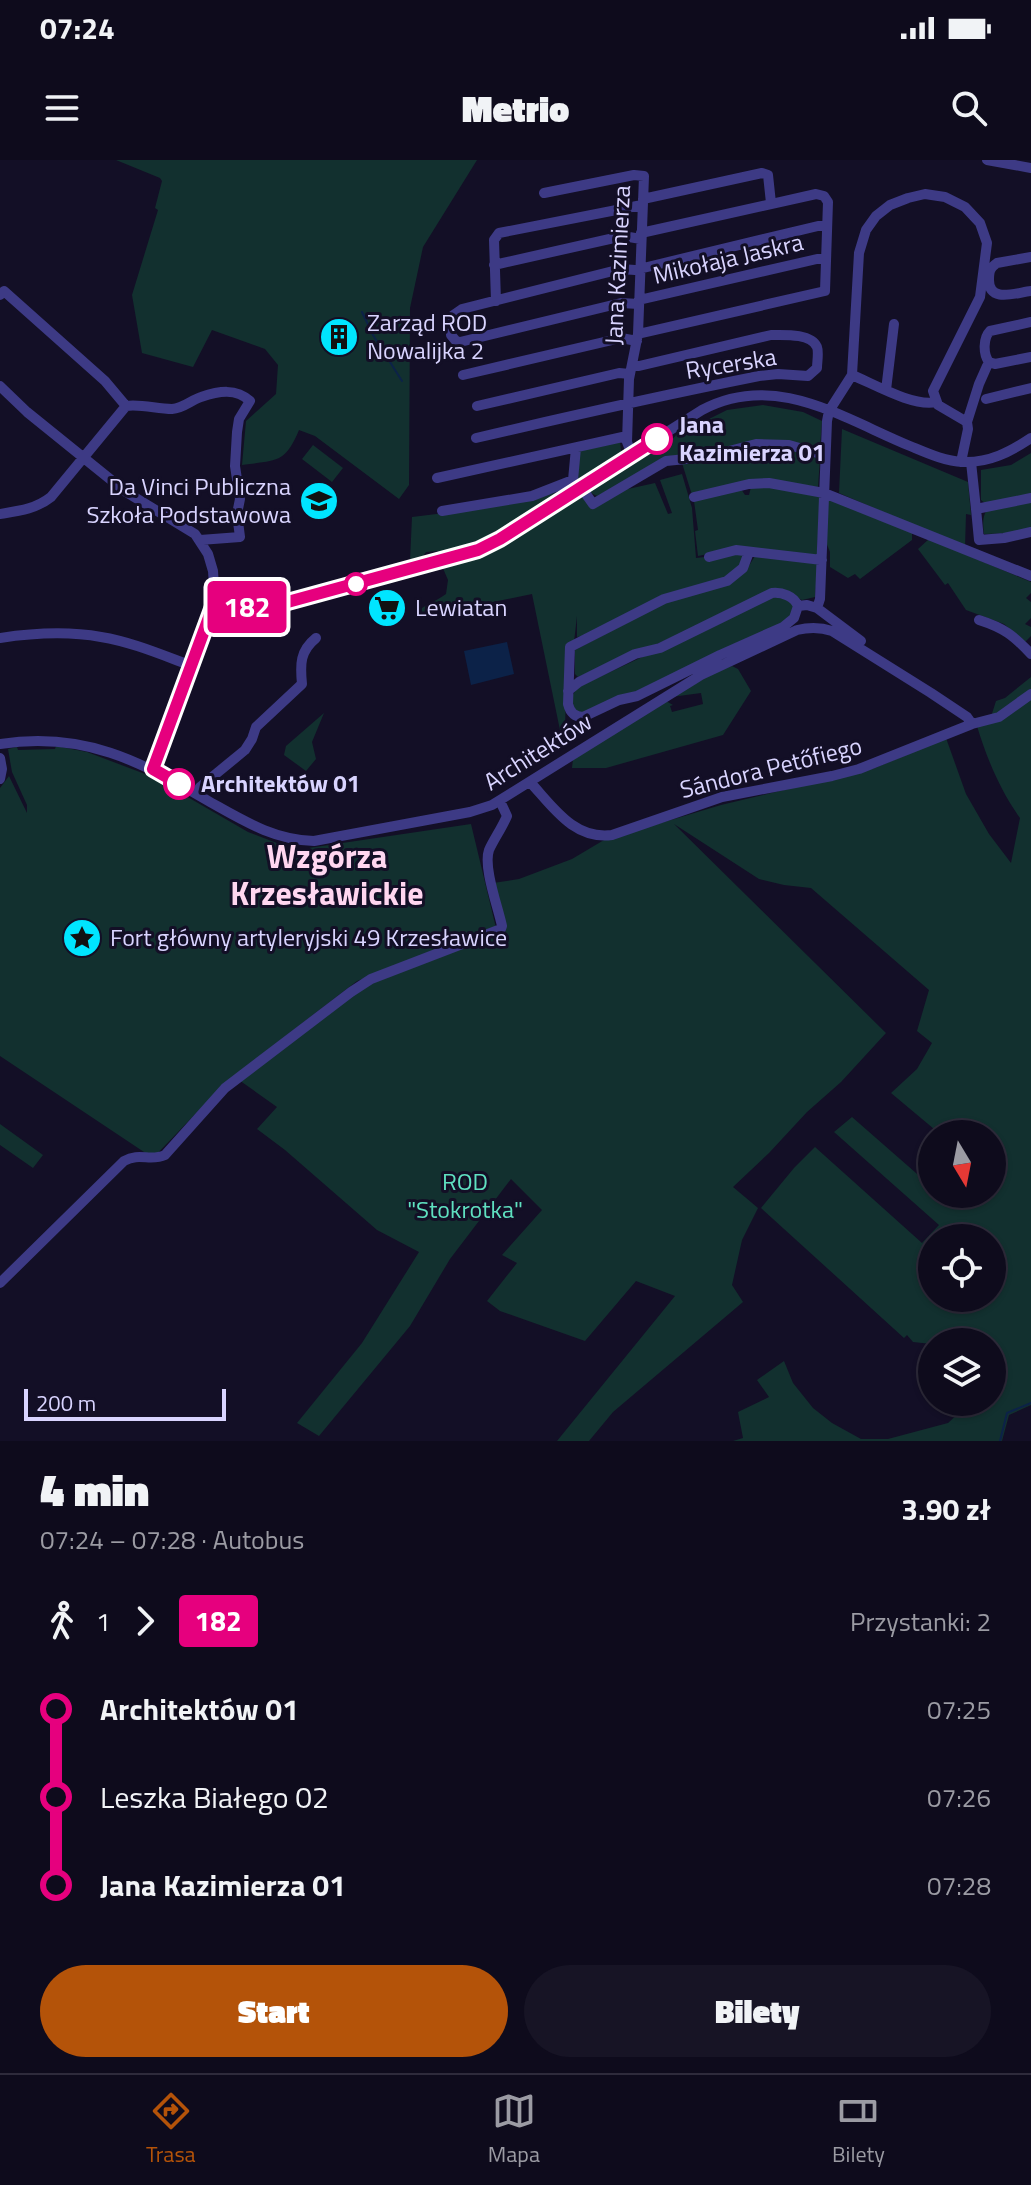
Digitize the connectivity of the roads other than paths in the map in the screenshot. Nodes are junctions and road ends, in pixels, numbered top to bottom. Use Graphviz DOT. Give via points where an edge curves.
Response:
graph roads {
  1 [pos="987,160"];
  2 [pos="1031,168"];
  3 [pos="544,193"];
  4 [pos="642,202"];
  5 [pos="771,203"];
  6 [pos="827,226"];
  7 [pos="641,236"];
  8 [pos="1031,257"];
  9 [pos="826,259"];
  10 [pos="494,265"];
  11 [pos="640,268"];
  12 [pos="1031,291"];
  13 [pos="2,293"];
  14 [pos="496,301"];
  15 [pos="639,302"];
  16 [pos="1031,322"];
  17 [pos="894,324"];
  18 [pos="637,337"];
  19 [pos="1031,357"];
  20 [pos="987,366"];
  21 [pos="631,370"];
  22 [pos="463,375"];
  23 [pos="852,375"];
  24 [pos="0,386"];
  25 [pos="1031,388"];
  26 [pos="886,390"];
  27 [pos="986,399"];
  28 [pos="936,402"];
  29 [pos="628,403"];
  30 [pos="126,406"];
  31 [pos="477,406"];
  32 [pos="829,411"];
  33 [pos="967,422"];
  34 [pos="627,436"];
  35 [pos="476,438"];
  36 [pos="1031,438"];
  37 [pos="576,448"];
  38 [pos="817,453"];
  39 [pos="632,455"];
  40 [pos="83,459"];
  41 [pos="966,462"];
  42 [pos="437,478"];
  43 [pos="581,487"];
  44 [pos="824,493"];
  45 [pos="694,497"];
  46 [pos="1031,498"];
  47 [pos="976,509"];
  48 [pos="442,511"];
  49 [pos="0,514"];
  50 [pos="1031,532"];
  51 [pos="200,540"];
  52 [pos="979,540"];
  53 [pos="749,552"];
  54 [pos="977,554"];
  55 [pos="709,557"];
  56 [pos="822,560"];
  57 [pos="1031,576"];
  58 [pos="215,601"];
  59 [pos="798,606"];
  60 [pos="817,608"];
  61 [pos="979,620"];
  62 [pos="0,638"];
  63 [pos="316,638"];
  64 [pos="861,641"];
  65 [pos="1031,654"];
  66 [pos="192,666"];
  67 [pos="569,674"];
  68 [pos="579,682"];
  69 [pos="568,691"];
  70 [pos="1031,694"];
  71 [pos="972,724"];
  72 [pos="0,744"];
  73 [pos="0,758"];
  74 [pos="153,769"];
  75 [pos="0,779"];
  76 [pos="530,782"];
  77 [pos="196,793"];
  78 [pos="500,801"];
  79 [pos="0,1283"];
  1 -- 2 [label="street"];
  3 -- 4 [label="street, Jana Kazimierza" via="634,175 644,176"];
  4 -- 5 [label="street" via="764,173 770,179"];
  4 -- 7 [label="street, Jana Kazimierza"];
  4 -- 10 [label="street" via="502,232 494,240"];
  5 -- 6 [label="street" via="822,194 828,202"];
  5 -- 7 [label="street"];
  6 -- 9 [label="street"];
  6 -- 11 [label="street"];
  7 -- 10 [label="street"];
  7 -- 11 [label="street, Jana Kazimierza"];
  8 -- 12 [label="street" via="997,263 989,272 990,290 996,295"];
  9 -- 15 [label="street, Mikołaja Jaskra"];
  9 -- 18 [label="street" via="825,291"];
  10 -- 14 [label="street"];
  11 -- 14 [label="street"];
  11 -- 15 [label="street, Jana Kazimierza"];
  13 -- 30 [label="street" via="105,381"];
  14 -- 15 [label="street, Mikołaja Jaskra" via="454,314 451,335 456,341"];
  15 -- 18 [label="street, Jana Kazimierza"];
  16 -- 19 [label="street" via="993,329 985,340 992,364"];
  17 -- 26 [label="street"];
  18 -- 21 [label="street, Jana Kazimierza"];
  18 -- 22 [label="street"];
  20 -- 33 [label="street"];
  21 -- 29 [label="street, Jana Kazimierza"];
  21 -- 29 [label="street, Rycerska" via="771,335 807,339 817,346 817,368 808,376 766,374"];
  21 -- 31 [label="street"];
  23 -- 26 [label="street"];
  23 -- 28 [label="street" via="859,253 866,230 898,201 925,194 945,197 976,217 987,252 980,297 936,383"];
  23 -- 32 [label="street"];
  24 -- 40 [label="street"];
  25 -- 27 [label="street"];
  26 -- 28 [label="street"];
  28 -- 33 [label="street"];
  29 -- 34 [label="street, Jana Kazimierza"];
  29 -- 35 [label="street, Rycerska"];
  30 -- 40 [label="street"];
  30 -- 51 [label="street" via="172,409 227,391 250,401 237,432 240,537"];
  32 -- 39 [label="street" via="783,396 733,398 702,410"];
  32 -- 41 [label="street" via="937,457"];
  32 -- 44 [label="street"];
  33 -- 41 [label="street"];
  34 -- 37 [label="street"];
  34 -- 39 [label="street, Jana Kazimierza"];
  36 -- 41 [label="street" via="1004,454"];
  37 -- 42 [label="street"];
  37 -- 48 [label="street" via="573,480 532,496"];
  38 -- 43 [label="street" via="756,444 666,461 593,504"];
  39 -- 43 [label="street"];
  40 -- 49 [label="street" via="41,505"];
  40 -- 51 [label="street"];
  41 -- 47 [label="street"];
  43 -- 58 [label="street" via="471,552 284,603 251,607"];
  44 -- 45 [label="street" via="769,483"];
  44 -- 54 [label="street"];
  44 -- 56 [label="street"];
  46 -- 47 [label="street"];
  47 -- 52 [label="street"];
  50 -- 52 [label="street"];
  51 -- 58 [label="street" via="213,571"];
  52 -- 54 [label="street"];
  53 -- 55 [label="street"];
  53 -- 56 [label="street"];
  53 -- 67 [label="street" via="743,568 727,581 664,599 570,647"];
  54 -- 57 [label="street"];
  56 -- 60 [label="street"];
  58 -- 66 [label="street"];
  59 -- 60 [label="street"];
  59 -- 68 [label="street" via="792,598 772,593"];
  59 -- 69 [label="street" via="783,627 586,716 569,709"];
  60 -- 64 [label="street"];
  61 -- 65 [label="street" via="999,626"];
  62 -- 66 [label="street" via="99,636"];
  63 -- 77 [label="street" via="306,646 302,684 256,727 245,750"];
  66 -- 74 [label="street"];
  67 -- 68 [label="street"];
  67 -- 69 [label="street"];
  68 -- 69 [label="street"];
  70 -- 71 [label="street, Sándora Petőfiego" via="999,717"];
  71 -- 76 [label="street, Sándora Petőfiego" via="859,769 722,797 601,837 576,829"];
  71 -- 76 [label="street, Architektów" via="832,631 806,628 701,675"];
  72 -- 74 [label="street, Architektów" via="69,742"];
  73 -- 75 [label="street"];
  74 -- 77 [label="street, Architektów"];
  76 -- 78 [label="street, Architektów"];
  77 -- 78 [label="street, Architektów" via="260,829 304,840 470,812"];
  78 -- 79 [label="street" via="507,816 488,853 487,870 501,929 371,979 332,1005 225,1088 165,1155 135,1156 120,1165"];
}
